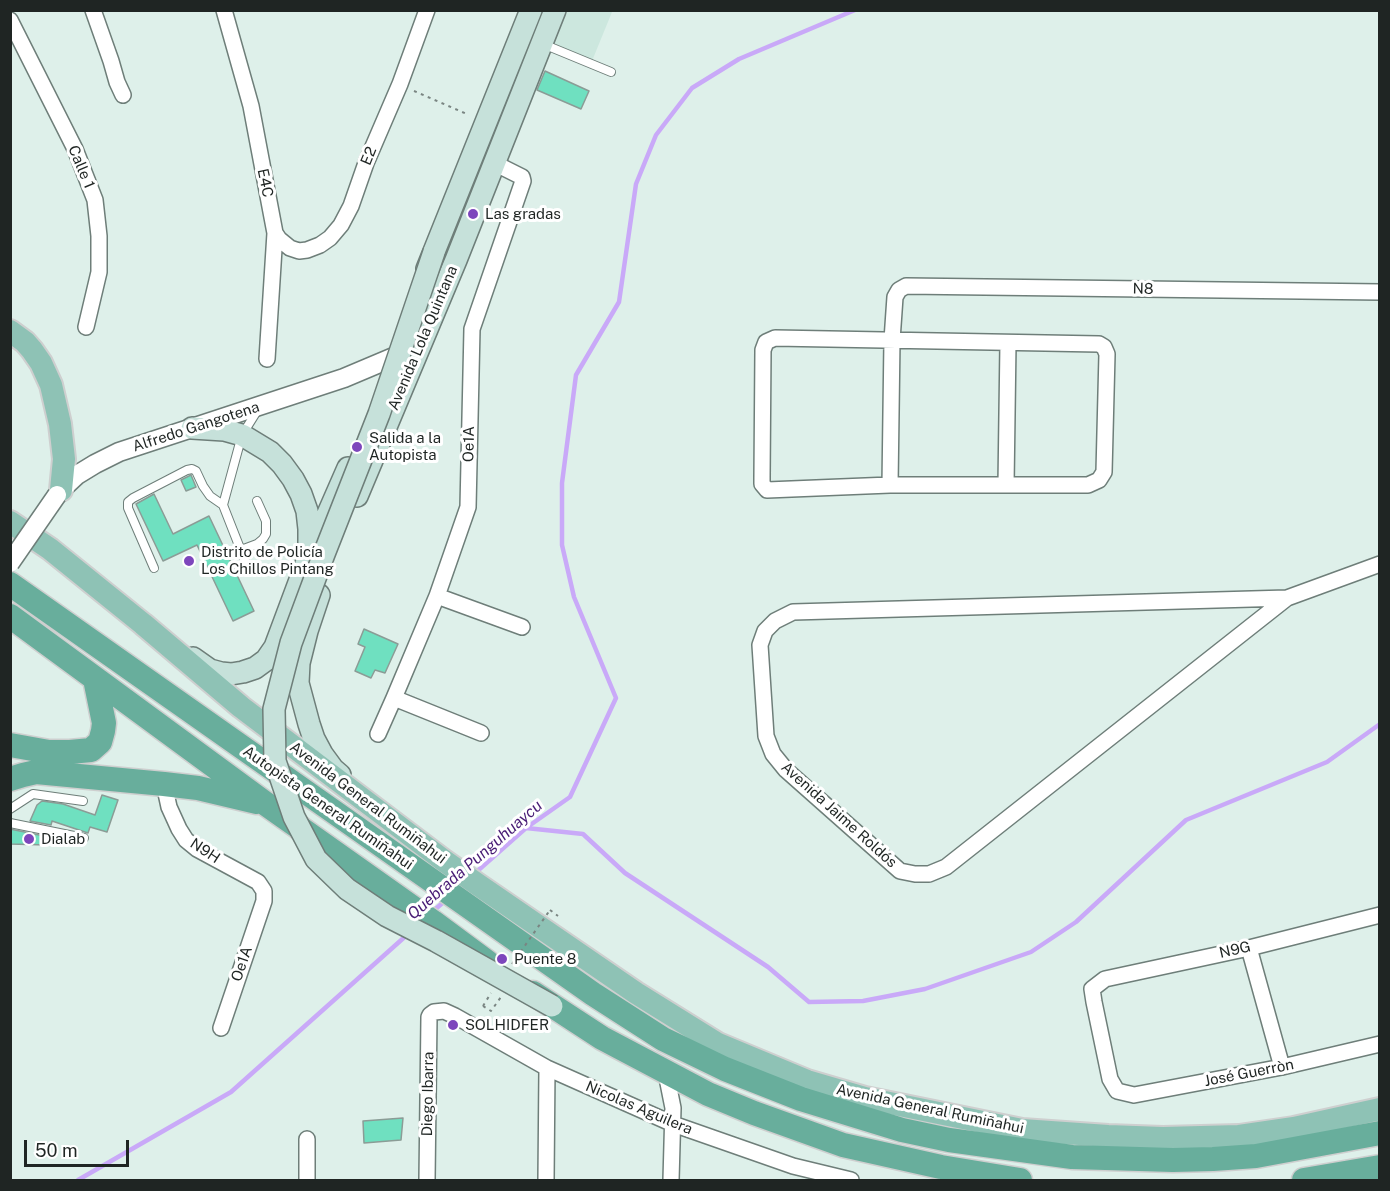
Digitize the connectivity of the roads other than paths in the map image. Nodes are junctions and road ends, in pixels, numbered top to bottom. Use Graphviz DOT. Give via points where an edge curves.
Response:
graph roads {
  1 [pos="93,10"];
  2 [pos="224,10"];
  3 [pos="428,10"];
  4 [pos="531,10"];
  5 [pos="555,10"];
  6 [pos="10,20"];
  7 [pos="542,44"];
  8 [pos="611,72"];
  9 [pos="123,95"];
  10 [pos="494,163"];
  11 [pos="275,233"];
  12 [pos="434,252"];
  13 [pos="1380,292"];
  14 [pos="86,327"];
  15 [pos="10,331"];
  16 [pos="892,340"];
  17 [pos="1008,343"];
  18 [pos="421,345"];
  19 [pos="267,358"];
  20 [pos="391,359"];
  21 [pos="259,407"];
  22 [pos="192,428"];
  23 [pos="242,435"];
  24 [pos="890,485"];
  25 [pos="1006,485"];
  26 [pos="59,493"];
  27 [pos="257,501"];
  28 [pos="223,505"];
  29 [pos="10,522"];
  30 [pos="241,550"];
  31 [pos="10,563"];
  32 [pos="306,564"];
  33 [pos="1380,564"];
  34 [pos="247,566"];
  35 [pos="154,568"];
  36 [pos="10,584"];
  37 [pos="437,596"];
  38 [pos="1287,598"];
  39 [pos="10,616"];
  40 [pos="143,624"];
  41 [pos="522,627"];
  42 [pos="95,679"];
  43 [pos="394,698"];
  44 [pos="481,733"];
  45 [pos="378,734"];
  46 [pos="10,745"];
  47 [pos="24,783"];
  48 [pos="164,784"];
  49 [pos="83,801"];
  50 [pos="266,804"];
  51 [pos="10,809"];
  52 [pos="10,823"];
  53 [pos="84,838"];
  54 [pos="443,860"];
  55 [pos="461,887"];
  56 [pos="264,901"];
  57 [pos="1380,915"];
  58 [pos="1249,948"];
  59 [pos="552,1005"];
  60 [pos="437,1011"];
  61 [pos="221,1028"];
  62 [pos="1380,1044"];
  63 [pos="1282,1067"];
  64 [pos="547,1068"];
  65 [pos="666,1072"];
  66 [pos="1117,1091"];
  67 [pos="1380,1109"];
  68 [pos="673,1124"];
  69 [pos="1380,1133"];
  70 [pos="307,1139"];
  71 [pos="1380,1167"];
  72 [pos="793,1173"];
  73 [pos="307,1180"];
  74 [pos="427,1180"];
  75 [pos="546,1180"];
  76 [pos="671,1180"];
  77 [pos="851,1180"];
  78 [pos="1020,1180"];
  79 [pos="1304,1180"];
  1 -- 9 [label="street"];
  2 -- 11 [label="street, E4C" via="251,106"];
  3 -- 11 [label="street, E2" via="340,225 330,238 307,250 290,248"];
  4 -- 12 [label="main road, Avenida Lola Quintana"];
  5 -- 7 [label="main road, Avenida Lola Quintana"];
  6 -- 14 [label="street, Calle 1" via="75,149 95,200 99,272"];
  7 -- 8 [label="lane"];
  7 -- 10 [label="main road, Avenida Lola Quintana"];
  10 -- 18 [label="main road, Avenida Lola Quintana"];
  10 -- 37 [label="street, Oe1A" via="523,181 472,329 468,507"];
  11 -- 19 [label="street, E4C"];
  12 -- 20 [label="main road, Avenida Lola Quintana"];
  12 -- 59 [label="main road, Avenida Lola Quintana, bridge" via="379,414 291,643 274,709 275,761 294,817 316,859 347,889 387,916"];
  13 -- 16 [label="street, N8" via="906,286 895,297"];
  15 -- 26 [label="main road" via="32,350 51,385 64,459"];
  16 -- 17 [label="street"];
  16 -- 24 [label="street"];
  16 -- 24 [label="street" via="775,338 766,342 763,350 762,484 767,490"];
  17 -- 25 [label="street"];
  17 -- 25 [label="street" via="1099,344 1107,354 1107,366 1104,472 1099,480 1088,485"];
  18 -- 20 [label="street, Alfredo Gangotena"];
  18 -- 54 [label="main road, Avenida Lola Quintana" via="327,570 299,663 298,683 314,739 333,769"];
  20 -- 21 [label="street, Alfredo Gangotena"];
  20 -- 32 [label="main road, Avenida Lola Quintana"];
  21 -- 22 [label="street, Alfredo Gangotena"];
  21 -- 23 [label="lane"];
  22 -- 23 [label="main road"];
  22 -- 26 [label="street, Alfredo Gangotena" via="119,452 77,475"];
  23 -- 28 [label="lane"];
  23 -- 32 [label="main road" via="270,452 301,494 309,529"];
  24 -- 25 [label="street"];
  26 -- 31 [label="street, Alfredo Gangotena, bridge"];
  27 -- 30 [label="lane" via="266,521 266,534 257,544"];
  28 -- 30 [label="lane"];
  28 -- 35 [label="lane" via="210,496 192,469 128,502"];
  29 -- 40 [label="main road, Avenida General Rumiñahui"];
  30 -- 34 [label="lane"];
  32 -- 40 [label="main road, Avenida Lola Quintana" via="275,647 255,668 231,674 210,670"];
  33 -- 38 [label="street, Avenida Jaime Roldós"];
  36 -- 55 [label="highway, Autopista General Rumiñahui"];
  37 -- 41 [label="street"];
  37 -- 43 [label="street, Oe1A"];
  38 -- 38 [label="street, Avenida Jaime Roldós" via="946,867 928,874 900,871 786,770 773,754 766,736 760,645 765,631 793,612"];
  39 -- 42 [label="highway, Autopista General Rumiñahui"];
  40 -- 54 [label="main road, Avenida General Rumiñahui" via="241,707"];
  42 -- 46 [label="highway" via="104,723 99,742 91,750 50,752"];
  42 -- 50 [label="highway, Autopista General Rumiñahui"];
  43 -- 44 [label="street"];
  43 -- 45 [label="street, Oe1A"];
  47 -- 48 [label="highway" via="36,772"];
  47 -- 49 [label="lane"];
  47 -- 51 [label="lane"];
  48 -- 50 [label="highway"];
  48 -- 56 [label="street, N9H" via="169,807 186,840 258,882 264,891"];
  50 -- 59 [label="highway, Autopista General Rumiñahui"];
  52 -- 53 [label="lane"];
  54 -- 55 [label="main road, Avenida General Rumiñahui"];
  55 -- 67 [label="main road, Avenida General Rumiñahui" via="718,1044 807,1081 865,1098 1023,1130 1163,1138 1250,1134"];
  55 -- 69 [label="highway, Autopista General Rumiñahui" via="593,994 663,1039 801,1099 902,1130 1072,1157 1173,1160 1256,1156"];
  56 -- 61 [label="street, Oe1A"];
  57 -- 58 [label="street, N9G"];
  58 -- 63 [label="street"];
  58 -- 66 [label="street, N9G" via="1105,979 1092,988 1110,1079"];
  59 -- 65 [label="highway, Autopista General Rumiñahui" via="602,1038"];
  60 -- 64 [label="street, Nicolas Aguilera" via="455,1016"];
  60 -- 74 [label="street, Diego Ibarra" via="429,1017"];
  62 -- 63 [label="street, José Guerròn"];
  63 -- 66 [label="street, José Guerròn" via="1134,1095"];
  64 -- 68 [label="street, Nicolas Aguilera"];
  64 -- 75 [label="street"];
  65 -- 68 [label="street"];
  65 -- 78 [label="highway, Autopista General Rumiñahui" via="754,1113 843,1144 941,1167"];
  68 -- 72 [label="street, Nicolas Aguilera"];
  68 -- 76 [label="street"];
  70 -- 73 [label="street"];
  71 -- 79 [label="highway"];
  72 -- 77 [label="street, Nicolas Aguilera"];
}
